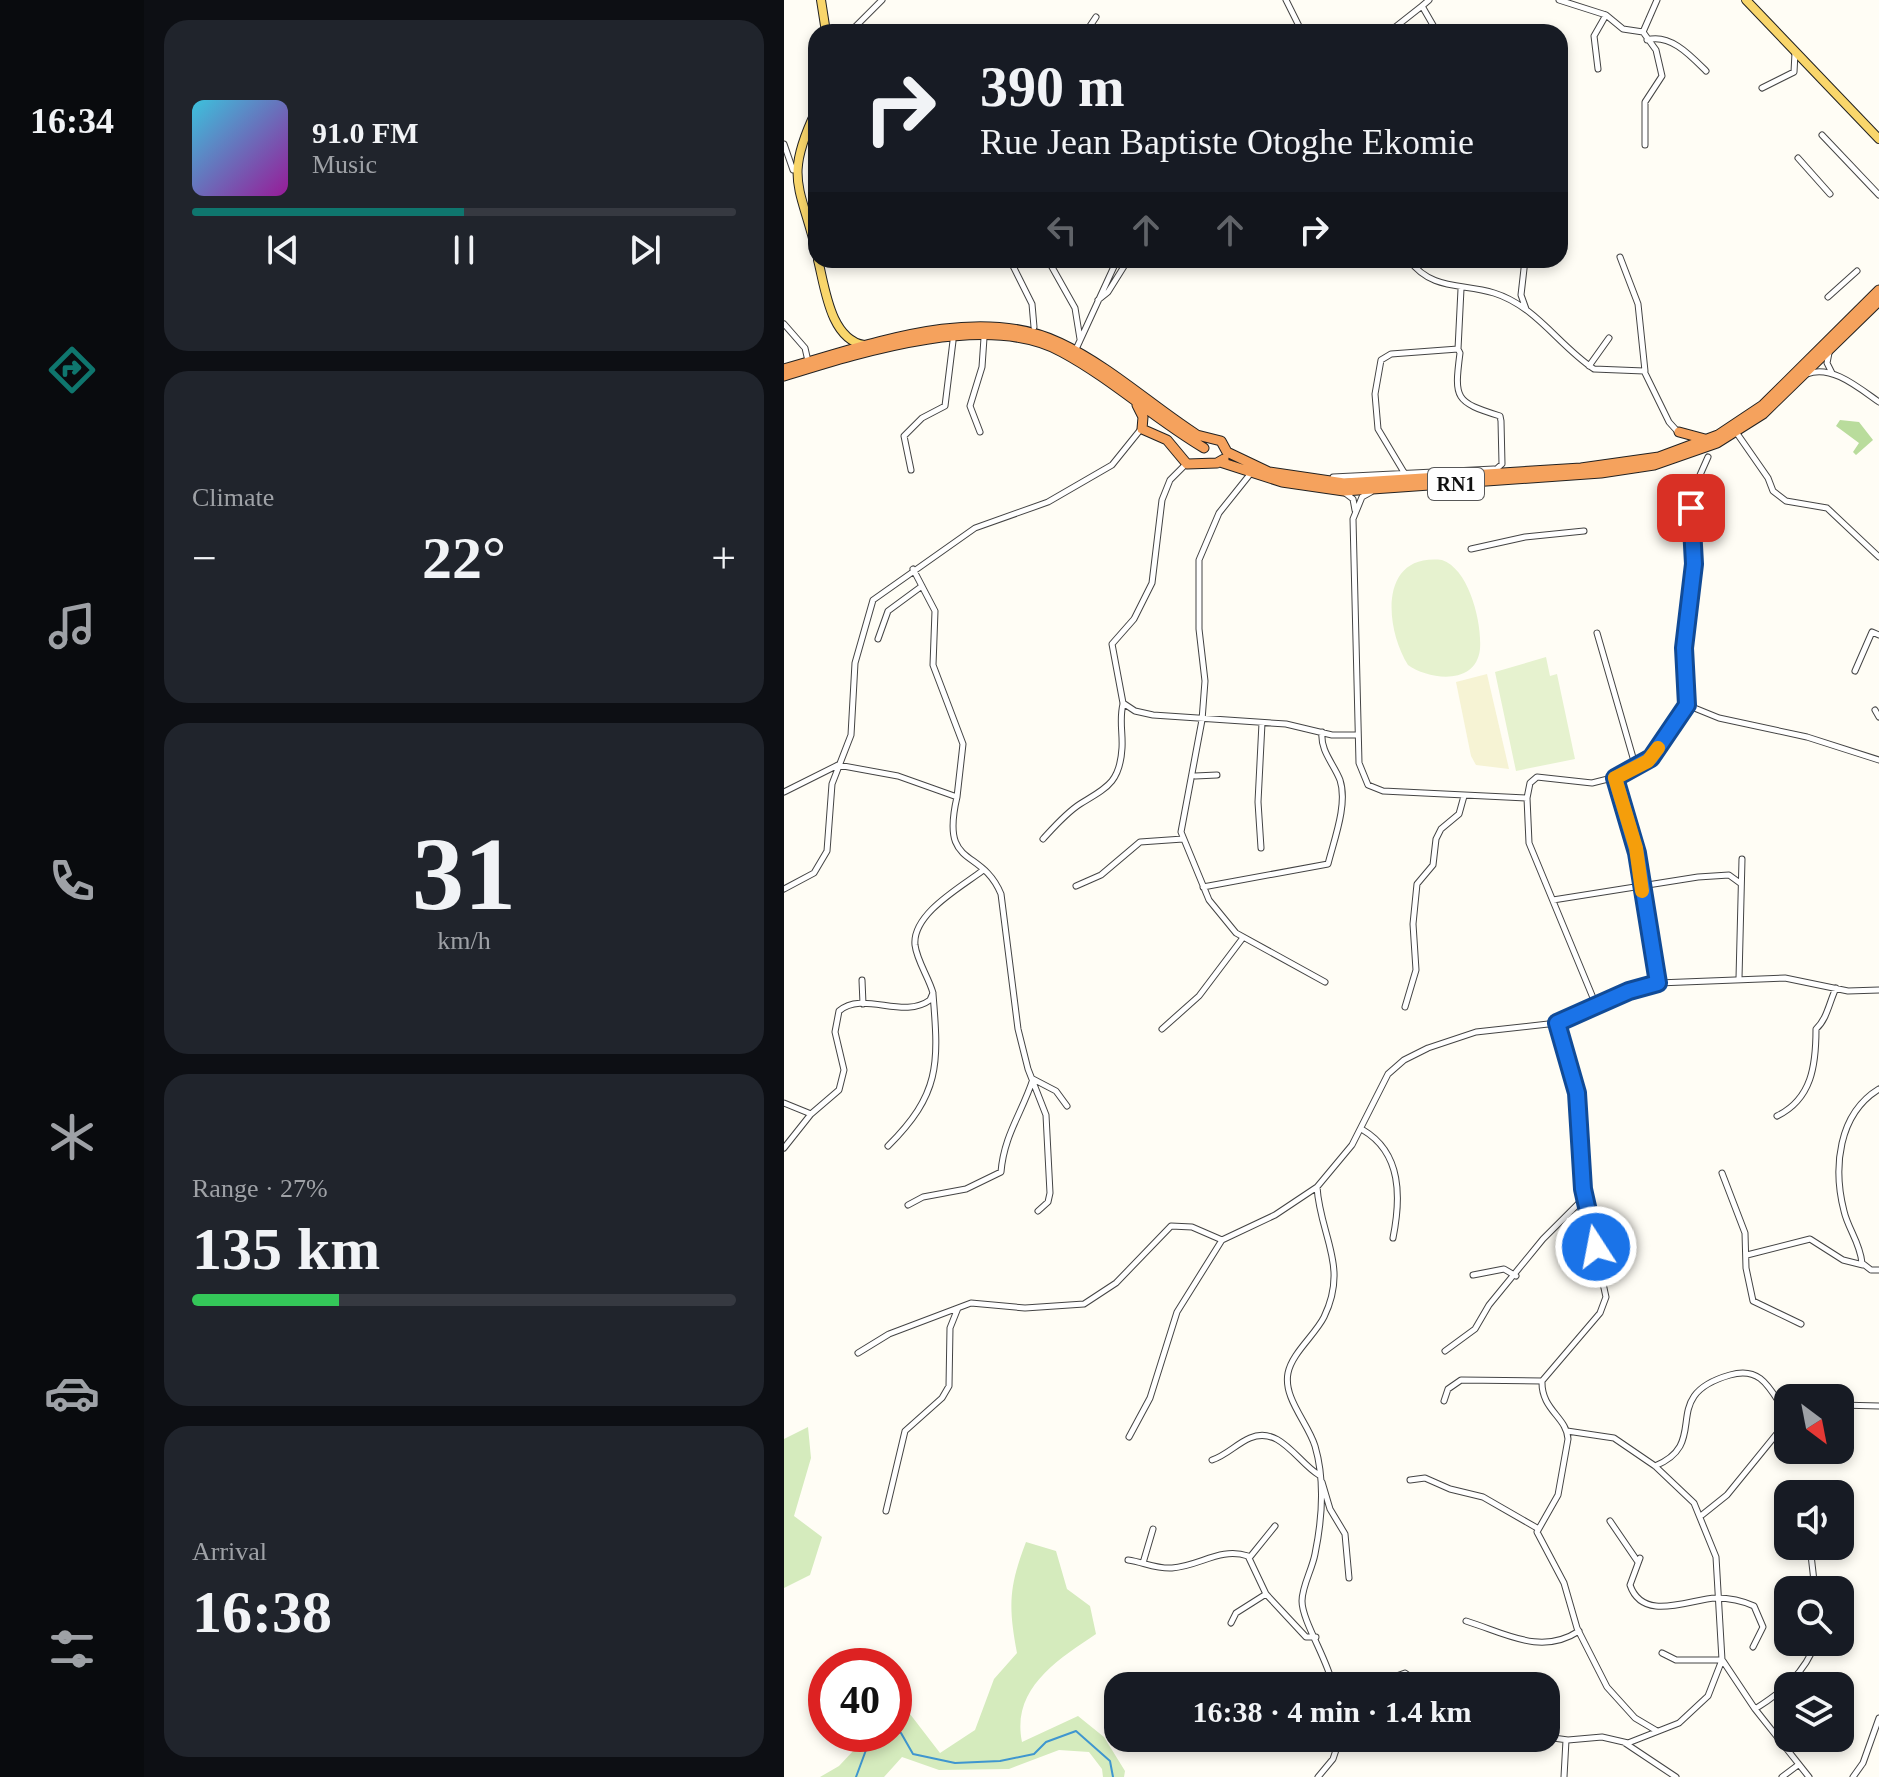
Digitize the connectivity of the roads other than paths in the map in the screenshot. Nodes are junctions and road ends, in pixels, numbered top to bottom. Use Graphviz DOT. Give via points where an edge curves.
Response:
graph roads {
  1 [pos="821,0"];
  2 [pos="882,0"];
  3 [pos="1286,0"];
  4 [pos="1429,0"];
  5 [pos="1559,0"];
  6 [pos="1657,0"];
  7 [pos="1746,0"];
  8 [pos="1422,6"];
  9 [pos="1606,15"];
  10 [pos="1096,17"];
  11 [pos="825,24"];
  12 [pos="858,24"];
  13 [pos="1091,24"];
  14 [pos="1298,24"];
  15 [pos="1399,24"];
  16 [pos="1432,24"];
  17 [pos="1643,32"];
  18 [pos="1647,40"];
  19 [pos="1795,52"];
  20 [pos="1598,69"];
  21 [pos="1706,71"];
  22 [pos="1762,88"];
  23 [pos="808,126"];
  24 [pos="1822,135"];
  25 [pos="1879,139"];
  26 [pos="784,144"];
  27 [pos="1645,145"];
  28 [pos="1798,158"];
  29 [pos="793,170"];
  30 [pos="1830,194"];
  31 [pos="1879,195"];
  32 [pos="808,226"];
  33 [pos="1620,257"];
  34 [pos="820,268"];
  35 [pos="1014,268"];
  36 [pos="1052,268"];
  37 [pos="1113,268"];
  38 [pos="1123,268"];
  39 [pos="1419,268"];
  40 [pos="1524,268"];
  41 [pos="1857,271"];
  42 [pos="1461,289"];
  43 [pos="1879,290"];
  44 [pos="1828,297"];
  45 [pos="1097,300"];
  46 [pos="1879,301"];
  47 [pos="1526,309"];
  48 [pos="784,324"];
  49 [pos="1034,327"];
  50 [pos="844,332"];
  51 [pos="984,338"];
  52 [pos="1609,338"];
  53 [pos="953,341"];
  54 [pos="877,345"];
  55 [pos="1458,349"];
  56 [pos="1829,351"];
  57 [pos="833,356"];
  58 [pos="808,362"];
  59 [pos="1589,366"];
  60 [pos="784,369"];
  61 [pos="1646,372"];
  62 [pos="1832,374"];
  63 [pos="1806,375"];
  64 [pos="784,376"];
  65 [pos="1127,395"];
  66 [pos="1879,402"];
  67 [pos="1142,429"];
  68 [pos="980,432"];
  69 [pos="1679,432"];
  70 [pos="1736,432"];
  71 [pos="1713,441"];
  72 [pos="1206,450"];
  73 [pos="1227,452"];
  74 [pos="1694,453"];
  75 [pos="1670,454"];
  76 [pos="1708,457"];
  77 [pos="1220,462"];
  78 [pos="1187,464"];
  79 [pos="911,470"];
  80 [pos="1493,472"];
  81 [pos="1251,473"];
  82 [pos="1405,474"];
  83 [pos="1449,474"];
  84 [pos="1296,478"];
  85 [pos="1389,489"];
  86 [pos="1325,490"];
  87 [pos="1355,511"];
  88 [pos="1584,531"];
  89 [pos="1471,549"];
  90 [pos="1879,557"];
  91 [pos="913,569"];
  92 [pos="922,586"];
  93 [pos="1597,633"];
  94 [pos="1879,635"];
  95 [pos="878,639"];
  96 [pos="1855,671"];
  97 [pos="1123,703"];
  98 [pos="1687,705"];
  99 [pos="1875,710"];
  100 [pos="1879,717"];
  101 [pos="1202,720"];
  102 [pos="1262,723"];
  103 [pos="1322,732"];
  104 [pos="1357,735"];
  105 [pos="1879,760"];
  106 [pos="838,765"];
  107 [pos="1636,768"];
  108 [pos="1217,775"];
  109 [pos="1195,776"];
  110 [pos="1615,778"];
  111 [pos="784,792"];
  112 [pos="1464,796"];
  113 [pos="957,797"];
  114 [pos="1527,798"];
  115 [pos="1043,839"];
  116 [pos="1183,839"];
  117 [pos="1261,848"];
  118 [pos="1742,859"];
  119 [pos="982,871"];
  120 [pos="1740,883"];
  121 [pos="1076,886"];
  122 [pos="1641,886"];
  123 [pos="1203,887"];
  124 [pos="784,889"];
  125 [pos="1553,900"];
  126 [pos="1242,939"];
  127 [pos="1739,978"];
  128 [pos="862,980"];
  129 [pos="1325,982"];
  130 [pos="1658,983"];
  131 [pos="1836,988"];
  132 [pos="1879,990"];
  133 [pos="933,993"];
  134 [pos="863,1004"];
  135 [pos="1596,1005"];
  136 [pos="1405,1007"];
  137 [pos="1557,1023"];
  138 [pos="1162,1029"];
  139 [pos="1033,1079"];
  140 [pos="1879,1089"];
  141 [pos="784,1103"];
  142 [pos="1067,1106"];
  143 [pos="811,1114"];
  144 [pos="1777,1116"];
  145 [pos="1363,1130"];
  146 [pos="888,1146"];
  147 [pos="784,1148"];
  148 [pos="1722,1173"];
  149 [pos="1317,1187"];
  150 [pos="1584,1198"];
  151 [pos="908,1205"];
  152 [pos="1038,1211"];
  153 [pos="1393,1238"];
  154 [pos="1222,1240"];
  155 [pos="1747,1255"];
  156 [pos="1863,1265"];
  157 [pos="1879,1270"];
  158 [pos="1473,1275"];
  159 [pos="1516,1276"];
  160 [pos="959,1307"];
  161 [pos="1801,1324"];
  162 [pos="1445,1351"];
  163 [pos="858,1353"];
  164 [pos="1542,1381"];
  165 [pos="1774,1398"];
  166 [pos="1444,1401"];
  167 [pos="1854,1405"];
  168 [pos="1879,1406"];
  169 [pos="1567,1431"];
  170 [pos="1774,1436"];
  171 [pos="1129,1437"];
  172 [pos="1212,1460"];
  173 [pos="1655,1466"];
  174 [pos="1320,1473"];
  175 [pos="1410,1480"];
  176 [pos="886,1511"];
  177 [pos="1702,1515"];
  178 [pos="1610,1521"];
  179 [pos="1275,1526"];
  180 [pos="1537,1528"];
  181 [pos="1153,1529"];
  182 [pos="1250,1557"];
  183 [pos="1128,1560"];
  184 [pos="1143,1563"];
  185 [pos="1349,1578"];
  186 [pos="1266,1594"];
  187 [pos="1717,1598"];
  188 [pos="1466,1621"];
  189 [pos="1231,1623"];
  190 [pos="1579,1631"];
  191 [pos="1316,1637"];
  192 [pos="1753,1647"];
  193 [pos="1662,1653"];
  194 [pos="1810,1656"];
  195 [pos="1722,1660"];
  196 [pos="1328,1672"];
  197 [pos="1755,1709"];
  198 [pos="1879,1718"];
  199 [pos="1657,1731"];
  200 [pos="1560,1739"];
  201 [pos="1566,1740"];
  202 [pos="1624,1743"];
  203 [pos="1879,1750"];
  204 [pos="1335,1752"];
  205 [pos="1863,1763"];
  206 [pos="1798,1765"];
  207 [pos="1318,1777"];
  208 [pos="1564,1777"];
  209 [pos="1676,1777"];
  210 [pos="1782,1777"];
  211 [pos="1809,1777"];
  212 [pos="1853,1777"];
  1 -- 11 [label="main road"];
  2 -- 12 [label="street"];
  3 -- 14 [label="street"];
  4 -- 8 [label="street"];
  5 -- 9 [label="street"];
  6 -- 17 [label="street"];
  7 -- 19 [label="main road"];
  8 -- 15 [label="street"];
  8 -- 16 [label="street"];
  9 -- 17 [label="street" via="1623,29"];
  9 -- 20 [label="street" via="1594,36"];
  10 -- 13 [label="street"];
  17 -- 18 [label="street"];
  18 -- 21 [label="street" via="1662,39 1692,55"];
  18 -- 27 [label="street" via="1656,50 1662,76 1645,102"];
  19 -- 22 [label="street" via="1794,72"];
  19 -- 25 [label="main road"];
  23 -- 29 [label="main road"];
  24 -- 31 [label="street"];
  26 -- 29 [label="street"];
  28 -- 30 [label="street"];
  29 -- 32 [label="main road"];
  33 -- 61 [label="street" via="1638,304"];
  34 -- 50 [label="main road" via="828,304"];
  35 -- 49 [label="street" via="1032,304"];
  36 -- 45 [label="street" via="1075,308 1079,343"];
  37 -- 45 [label="street"];
  38 -- 45 [label="street"];
  39 -- 42 [label="street" via="1438,283"];
  40 -- 47 [label="street" via="1521,295"];
  41 -- 44 [label="street"];
  42 -- 47 [label="street" via="1495,293"];
  42 -- 55 [label="street"];
  43 -- 71 [label="highway, RN1" via="1775,395"];
  46 -- 56 [label="highway, RN1"];
  47 -- 59 [label="street"];
  48 -- 58 [label="street" via="805,348"];
  50 -- 54 [label="main road" via="857,343"];
  50 -- 57 [label="main road" via="846,344"];
  51 -- 68 [label="street" via="970,406"];
  52 -- 59 [label="street"];
  53 -- 79 [label="street" via="945,406 904,436"];
  54 -- 57 [label="highway, RN1"];
  54 -- 72 [label="highway, RN1" via="976,326 1029,331 1082,355"];
  55 -- 80 [label="street" via="1458,397 1500,416 1502,464"];
  55 -- 82 [label="street" via="1391,354 1381,360 1375,394 1378,429"];
  56 -- 62 [label="street" via="1826,361"];
  56 -- 63 [label="highway, RN1"];
  57 -- 58 [label="highway, RN1"];
  58 -- 60 [label="highway, RN1"];
  59 -- 61 [label="street"];
  61 -- 69 [label="street"];
  62 -- 63 [label="street" via="1819,370"];
  62 -- 66 [label="street"];
  63 -- 70 [label="highway, RN1"];
  64 -- 65 [label="highway, RN1" via="943,337 997,333 1054,348"];
  65 -- 67 [label="highway" via="1142,411"];
  65 -- 72 [label="highway, RN1"];
  67 -- 78 [label="highway" via="1167,440"];
  67 -- 91 [label="street" via="1112,465 1048,502 975,528"];
  69 -- 71 [label="highway"];
  69 -- 75 [label="highway" via="1681,444"];
  70 -- 71 [label="highway, RN1"];
  70 -- 90 [label="street" via="1773,491 1786,501 1827,508"];
  71 -- 74 [label="highway, RN1"];
  71 -- 75 [label="highway, RN1"];
  71 -- 76 [label="highway"];
  72 -- 73 [label="highway, RN1" via="1221,441"];
  72 -- 77 [label="highway, RN1"];
  72 -- 78 [label="highway"];
  73 -- 77 [label="highway"];
  73 -- 84 [label="highway, RN1" via="1257,468"];
  74 -- 76 [label="highway"];
  74 -- 85 [label="highway, RN1" via="1625,471"];
  75 -- 80 [label="highway, RN1" via="1627,463"];
  76 -- 98 [label="street" via="1692,498 1694,569 1684,648"];
  77 -- 81 [label="highway, RN1"];
  78 -- 97 [label="street" via="1164,493 1152,583 1134,619 1112,644"];
  80 -- 83 [label="highway, RN1"];
  81 -- 86 [label="highway, RN1"];
  81 -- 101 [label="street" via="1219,513 1199,560"];
  82 -- 83 [label="street"];
  82 -- 84 [label="street" via="1345,478 1301,473"];
  83 -- 84 [label="highway, RN1" via="1344,483"];
  85 -- 86 [label="highway, RN1"];
  85 -- 87 [label="street" via="1365,494"];
  86 -- 87 [label="street" via="1349,495"];
  87 -- 104 [label="street"];
  88 -- 89 [label="street"];
  91 -- 92 [label="street"];
  91 -- 106 [label="street" via="870,606 855,663 851,735"];
  92 -- 95 [label="street" via="888,611"];
  92 -- 113 [label="street" via="937,621 933,665 963,744"];
  93 -- 107 [label="street"];
  94 -- 96 [label="street" via="1872,632"];
  97 -- 101 [label="street" via="1142,714"];
  97 -- 115 [label="street" via="1115,778"];
  98 -- 105 [label="street"];
  98 -- 107 [label="street" via="1651,758"];
  99 -- 100 [label="street"];
  101 -- 102 [label="street"];
  101 -- 109 [label="street"];
  102 -- 103 [label="street"];
  102 -- 117 [label="street"];
  103 -- 104 [label="street"];
  103 -- 123 [label="street" via="1324,749 1341,783 1328,864"];
  104 -- 112 [label="street" via="1360,771 1371,788"];
  106 -- 111 [label="street"];
  106 -- 113 [label="street" via="898,776"];
  106 -- 124 [label="street" via="824,858 814,873"];
  107 -- 110 [label="street"];
  108 -- 109 [label="street"];
  109 -- 116 [label="street"];
  110 -- 114 [label="street" via="1592,783 1537,777"];
  110 -- 122 [label="street" via="1636,848"];
  112 -- 114 [label="street"];
  112 -- 136 [label="street" via="1459,814 1436,839 1433,865 1417,884 1416,970"];
  113 -- 119 [label="street" via="952,837"];
  114 -- 125 [label="street" via="1529,843"];
  116 -- 121 [label="street" via="1140,842 1101,875"];
  116 -- 123 [label="street"];
  118 -- 120 [label="street"];
  119 -- 133 [label="street" via="930,913 917,934 916,950"];
  119 -- 139 [label="street" via="1003,898 1018,1029"];
  120 -- 122 [label="street" via="1729,875"];
  120 -- 127 [label="street"];
  122 -- 125 [label="street"];
  122 -- 130 [label="street"];
  123 -- 126 [label="street"];
  125 -- 135 [label="street"];
  126 -- 129 [label="street"];
  126 -- 138 [label="street" via="1199,996"];
  127 -- 130 [label="street"];
  127 -- 131 [label="street" via="1793,978"];
  128 -- 134 [label="street"];
  130 -- 135 [label="street"];
  131 -- 132 [label="street"];
  131 -- 144 [label="street" via="1816,1029 1815,1068 1803,1095 1796,1106"];
  133 -- 134 [label="street" via="924,1004"];
  133 -- 146 [label="street" via="937,1055 932,1079 919,1112"];
  134 -- 143 [label="street" via="852,1003 839,1011 835,1032 843,1078 835,1095"];
  135 -- 137 [label="street"];
  137 -- 145 [label="street" via="1492,1029 1420,1051 1388,1074"];
  137 -- 150 [label="street" via="1577,1093"];
  139 -- 142 [label="street" via="1056,1091"];
  139 -- 151 [label="street" via="1026,1104 1009,1130 1001,1172 966,1189"];
  139 -- 152 [label="street" via="1049,1143 1050,1193"];
  140 -- 156 [label="street" via="1852,1114 1839,1170 1844,1212"];
  141 -- 143 [label="street"];
  143 -- 147 [label="street"];
  145 -- 149 [label="street"];
  145 -- 153 [label="street" via="1393,1163 1399,1206"];
  148 -- 155 [label="street" via="1741,1221"];
  149 -- 154 [label="street"];
  149 -- 174 [label="street" via="1334,1260 1334,1286 1324,1316 1288,1374"];
  150 -- 159 [label="street"];
  150 -- 164 [label="street" via="1606,1301"];
  154 -- 160 [label="street" via="1192,1227 1171,1226 1116,1283 1079,1306 1025,1308 981,1301"];
  154 -- 171 [label="street" via="1180,1305 1150,1398"];
  155 -- 156 [label="street" via="1810,1239 1843,1260"];
  155 -- 161 [label="street" via="1753,1301"];
  156 -- 157 [label="street"];
  158 -- 159 [label="street" via="1504,1269"];
  159 -- 162 [label="street" via="1475,1329"];
  160 -- 163 [label="street" via="889,1334"];
  160 -- 176 [label="street" via="950,1328 949,1386 905,1431"];
  164 -- 166 [label="street" via="1461,1380 1448,1389"];
  164 -- 169 [label="street" via="1544,1400"];
  165 -- 173 [label="street" via="1759,1376 1741,1371 1712,1379 1691,1397 1682,1447"];
  167 -- 168 [label="street"];
  169 -- 173 [label="street" via="1614,1438"];
  169 -- 180 [label="street" via="1558,1495"];
  170 -- 177 [label="street" via="1727,1495"];
  172 -- 174 [label="street" via="1250,1437 1263,1436 1287,1445"];
  173 -- 177 [label="street"];
  174 -- 185 [label="street" via="1333,1516 1345,1534"];
  174 -- 191 [label="street" via="1315,1554 1302,1602"];
  175 -- 180 [label="street" via="1425,1478 1494,1501"];
  177 -- 187 [label="street" via="1716,1557"];
  178 -- 187 [label="street" via="1639,1560 1632,1590 1650,1604 1671,1607"];
  179 -- 182 [label="street"];
  180 -- 190 [label="street" via="1564,1583"];
  181 -- 184 [label="street"];
  182 -- 184 [label="street" via="1221,1553 1174,1568"];
  182 -- 186 [label="street"];
  183 -- 184 [label="street"];
  186 -- 189 [label="street" via="1242,1608"];
  186 -- 191 [label="street" via="1301,1633"];
  187 -- 192 [label="street" via="1756,1608 1763,1627"];
  187 -- 195 [label="street"];
  188 -- 190 [label="street" via="1535,1643 1559,1642"];
  190 -- 199 [label="street" via="1618,1702"];
  191 -- 196 [label="street"];
  193 -- 195 [label="street" via="1676,1660"];
  194 -- 197 [label="street" via="1791,1682"];
  195 -- 197 [label="street"];
  195 -- 199 [label="street" via="1700,1706 1679,1723"];
  197 -- 206 [label="street"];
  198 -- 205 [label="street"];
  199 -- 202 [label="street"];
  200 -- 201 [label="street"];
  201 -- 202 [label="street" via="1602,1737"];
  201 -- 208 [label="street"];
  202 -- 209 [label="street"];
  203 -- 205 [label="street"];
  204 -- 207 [label="street"];
  205 -- 212 [label="street"];
  206 -- 210 [label="street"];
  206 -- 211 [label="street"];
}
